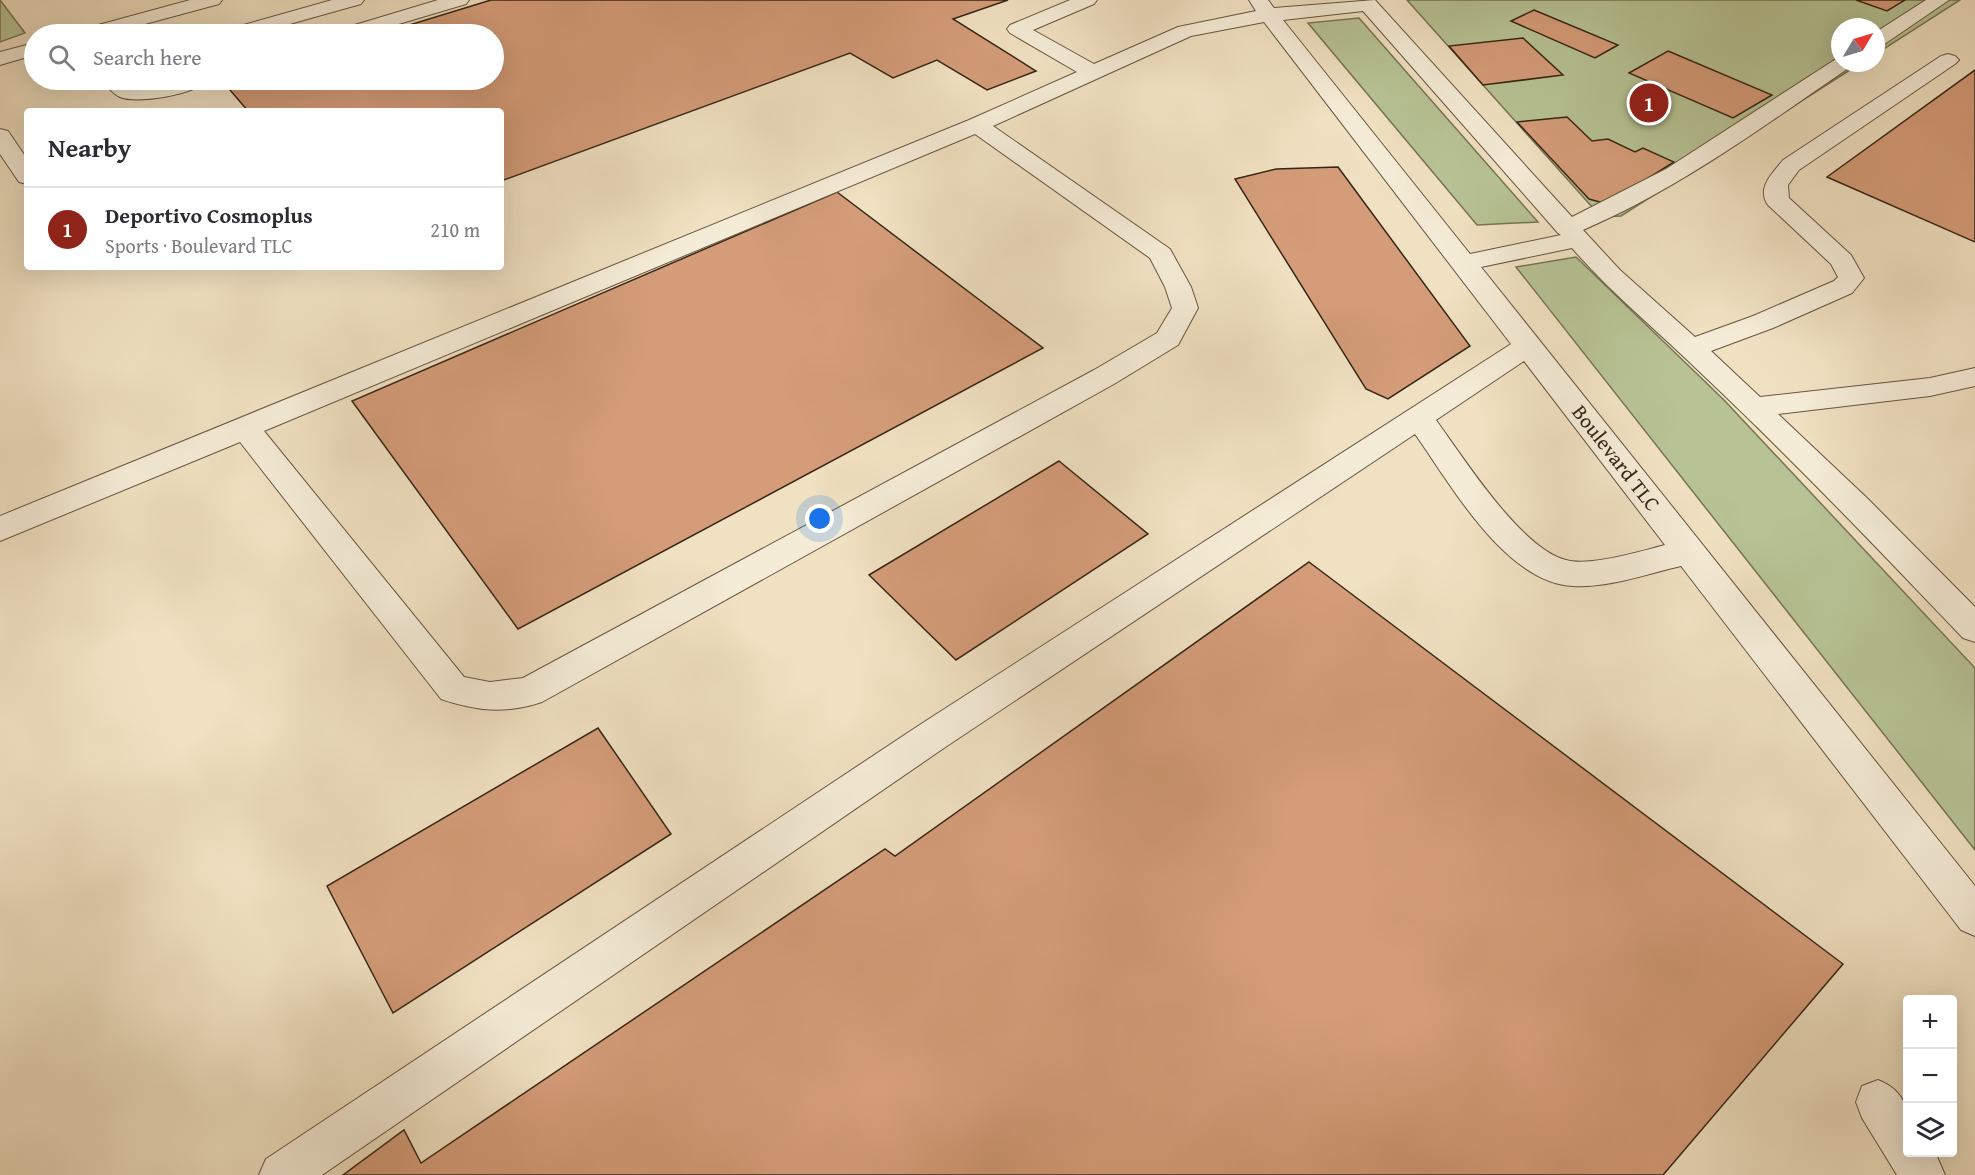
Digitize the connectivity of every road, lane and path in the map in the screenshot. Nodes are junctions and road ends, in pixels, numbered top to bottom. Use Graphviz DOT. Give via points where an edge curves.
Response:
graph roads {
  1 [pos="212,0"];
  2 [pos="354,0"];
  3 [pos="459,0"];
  4 [pos="1087,0"];
  5 [pos="1939,0"];
  6 [pos="1366,2"];
  7 [pos="1263,8"];
  8 [pos="124,24"];
  9 [pos="269,24"];
  10 [pos="379,24"];
  11 [pos="1885,35"];
  12 [pos="24,52"];
  13 [pos="0,59"];
  14 [pos="1948,60"];
  15 [pos="1831,71"];
  16 [pos="1093,72"];
  17 [pos="120,90"];
  18 [pos="161,90"];
  19 [pos="977,124"];
  20 [pos="0,136"];
  21 [pos="24,172"];
  22 [pos="1572,234"];
  23 [pos="1463,262"];
  24 [pos="1528,346"];
  25 [pos="1691,348"];
  26 [pos="1975,377"];
  27 [pos="1753,407"];
  28 [pos="1419,417"];
  29 [pos="245,428"];
  30 [pos="0,529"];
  31 [pos="1690,552"];
  32 [pos="1975,629"];
  33 [pos="1975,917"];
  34 [pos="1878,1102"];
  35 [pos="1903,1143"];
  36 [pos="1912,1157"];
  37 [pos="282,1175"];
  38 [pos="1922,1175"];
  1 -- 8 [label="street"];
  2 -- 9 [label="street"];
  3 -- 10 [label="street"];
  4 -- 16 [label="street" via="1017,29"];
  5 -- 11 [label="street"];
  6 -- 7 [label="street"];
  6 -- 22 [label="street"];
  7 -- 16 [label="street" via="1185,32"];
  7 -- 23 [label="street, Boulevard TLC"];
  12 -- 13 [label="street"];
  14 -- 25 [label="street" via="1791,165 1776,185 1777,200 1842,260 1851,278 1843,287"];
  15 -- 22 [label="street" via="1702,156"];
  16 -- 19 [label="street"];
  17 -- 18 [label="street" via="134,95"];
  19 -- 29 [label="street"];
  19 -- 29 [label="street" via="1161,254 1179,287 1185,308 1168,339 529,692 490,697 453,689"];
  20 -- 21 [label="street"];
  22 -- 23 [label="street"];
  22 -- 25 [label="street" via="1611,276"];
  23 -- 24 [label="street, Boulevard TLC"];
  24 -- 28 [label="street"];
  24 -- 31 [label="street, Boulevard TLC"];
  25 -- 27 [label="street"];
  26 -- 27 [label="street" via="1930,387"];
  27 -- 32 [label="street"];
  28 -- 31 [label="street" via="1510,538 1546,565 1563,573 1589,572"];
  28 -- 37 [label="street" via="931,737"];
  29 -- 30 [label="street"];
  31 -- 33 [label="street, Boulevard TLC"];
  34 -- 35 [label="street"];
  36 -- 38 [label="street"];
}
